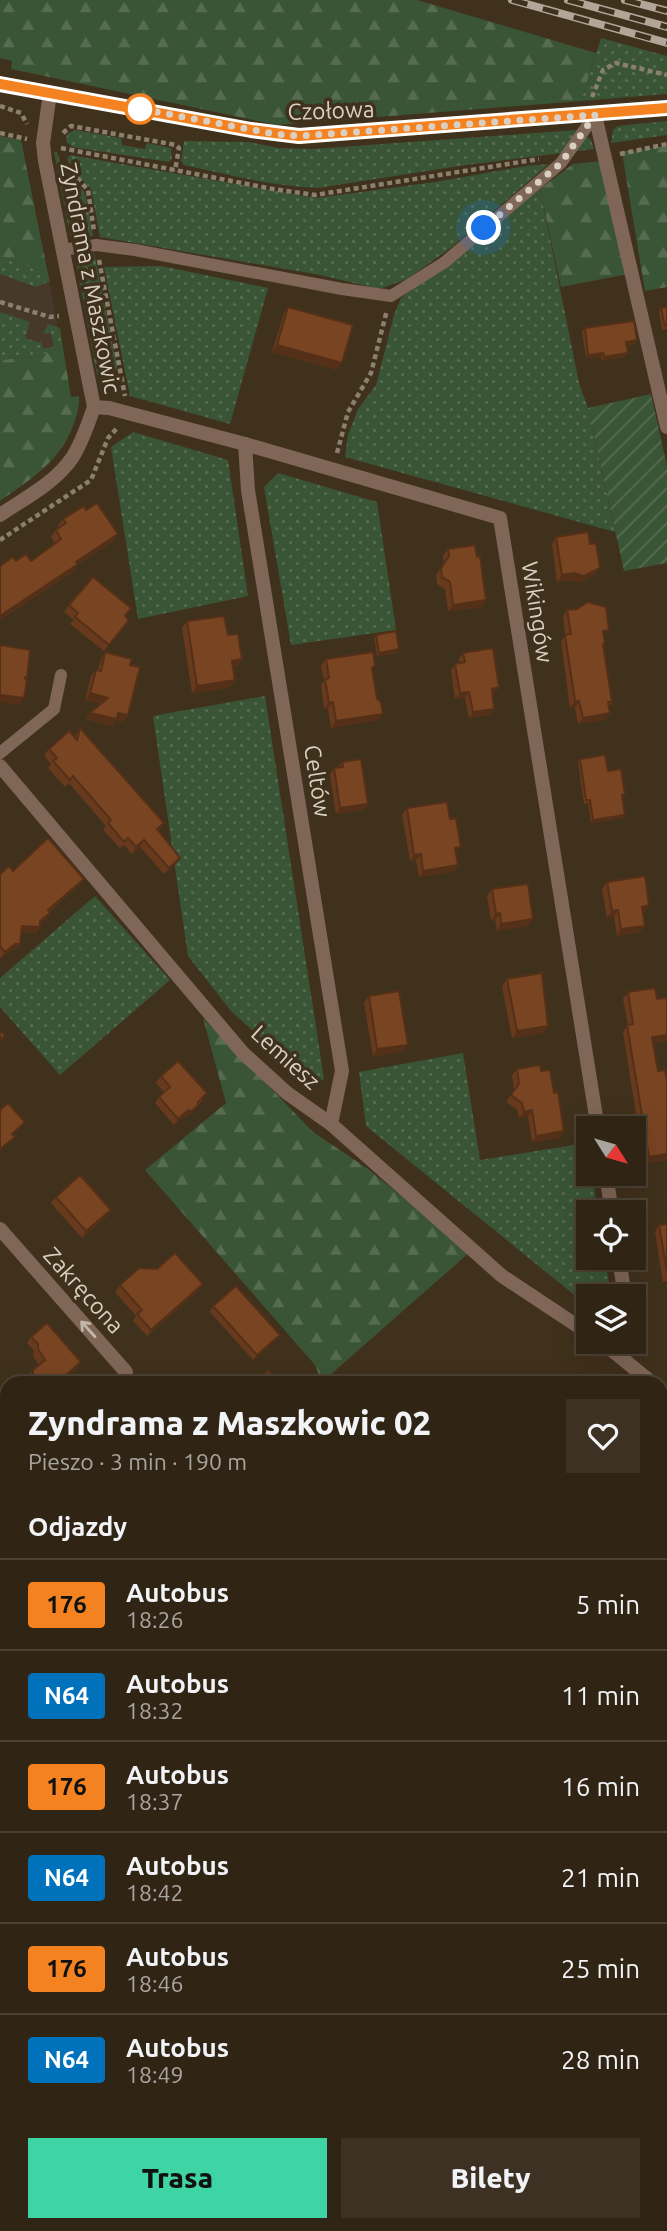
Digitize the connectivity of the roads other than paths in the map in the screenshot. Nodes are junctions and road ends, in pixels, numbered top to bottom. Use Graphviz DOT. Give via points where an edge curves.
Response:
graph roads {
  1 [pos="0,84"];
  2 [pos="50,93"];
  3 [pos="667,108"];
  4 [pos="595,115"];
  5 [pos="62,250"];
  6 [pos="94,407"];
  7 [pos="667,427"];
  8 [pos="246,444"];
  9 [pos="0,515"];
  10 [pos="61,675"];
  11 [pos="0,753"];
  12 [pos="0,766"];
  13 [pos="596,1116"];
  14 [pos="331,1124"];
  15 [pos="0,1229"];
  16 [pos="576,1325"];
  17 [pos="624,1354"];
  18 [pos="125,1376"];
  19 [pos="645,1376"];
  1 -- 2 [label="street, Czołowa"];
  2 -- 4 [label="street, Czołowa" via="299,136"];
  2 -- 5 [label="street, Zyndrama z Maszkowic" via="44,152"];
  3 -- 4 [label="street, Czołowa"];
  4 -- 5 [label="lane" via="561,163 445,262 391,296 135,250 96,245"];
  4 -- 7 [label="street"];
  5 -- 6 [label="street, Zyndrama z Maszkowic"];
  6 -- 8 [label="street, Wikingów"];
  6 -- 9 [label="street, Zyndrama z Maszkowic" via="64,468"];
  8 -- 13 [label="street, Wikingów" via="500,518"];
  8 -- 14 [label="street, Celtów" via="248,490 342,1070"];
  10 -- 11 [label="lane" via="54,709"];
  12 -- 14 [label="street, Lemiesz" via="243,1053 287,1093"];
  14 -- 16 [label="street, Lemiesz" via="502,1276"];
  18 -- 15 [label="street, Zakręcona, one-way" via="126,1371"];
  17 -- 19 [label="street"];
}
